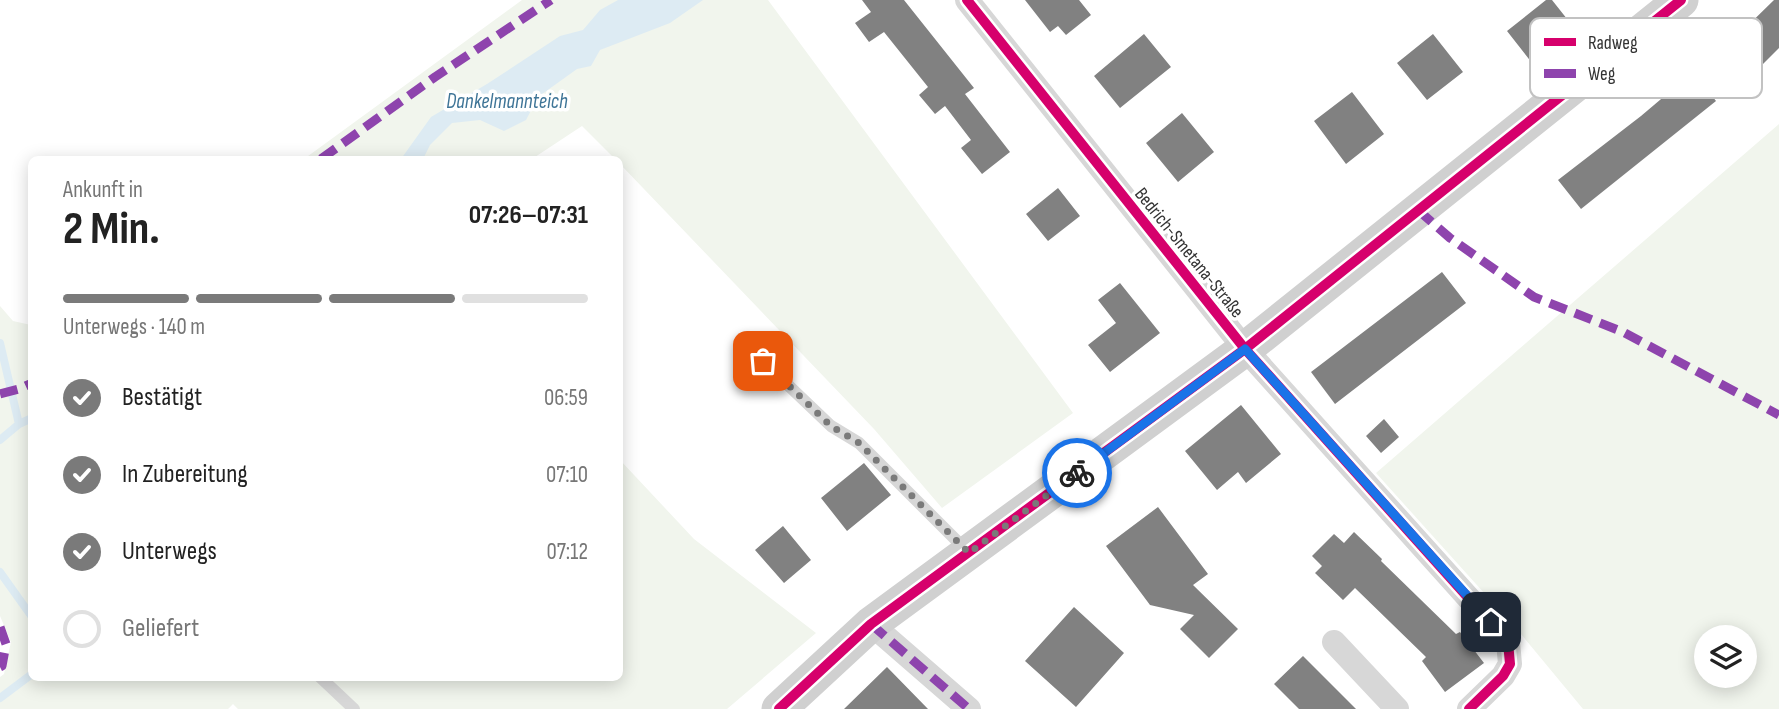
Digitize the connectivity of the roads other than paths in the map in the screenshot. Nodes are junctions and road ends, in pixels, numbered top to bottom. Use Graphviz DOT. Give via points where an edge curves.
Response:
graph roads {
  1 [pos="967,0"];
  2 [pos="1681,0"];
  3 [pos="1659,18"];
  4 [pos="1559,98"];
  5 [pos="746,345"];
  6 [pos="1245,349"];
  7 [pos="969,553"];
  8 [pos="871,624"];
  9 [pos="1334,642"];
  10 [pos="324,681"];
  11 [pos="354,709"];
  12 [pos="779,709"];
  13 [pos="969,709"];
  14 [pos="1397,709"];
  15 [pos="1469,709"];
  1 -- 6 [label="street, Bedrich-Smetana-Straße"];
  2 -- 3 [label="street"];
  4 -- 6 [label="street"];
  5 -- 7 [label="lane" via="831,426 859,443"];
  6 -- 7 [label="street"];
  6 -- 15 [label="street, Bedrich-Smetana-Straße" via="1508,642 1510,664"];
  7 -- 8 [label="street"];
  8 -- 12 [label="street"];
  8 -- 13 [label="street"];
  9 -- 14 [label="street"];
  10 -- 11 [label="lane"];
}
